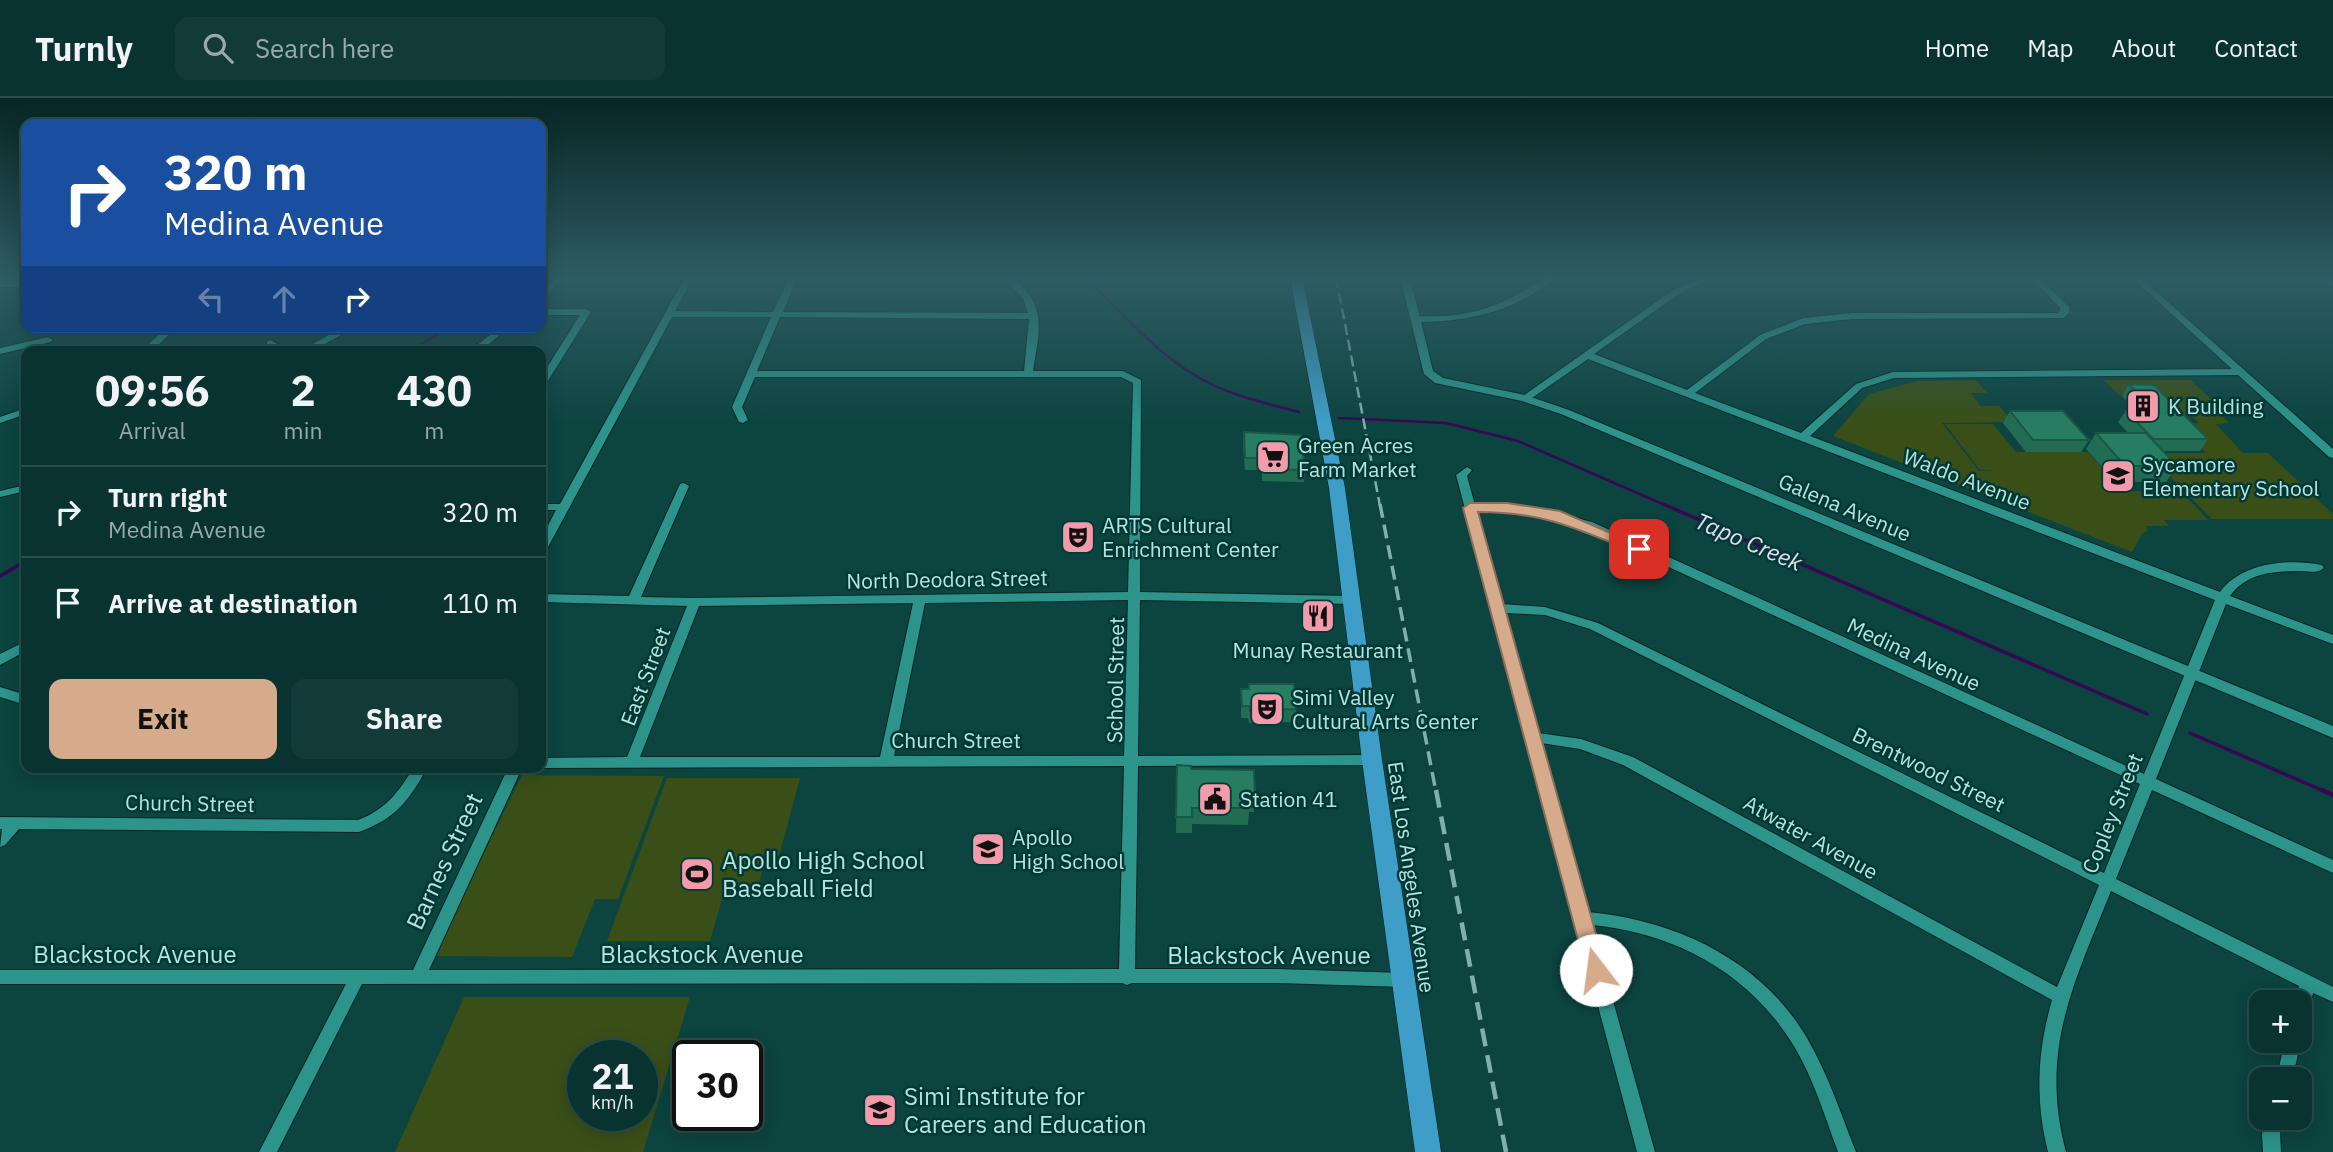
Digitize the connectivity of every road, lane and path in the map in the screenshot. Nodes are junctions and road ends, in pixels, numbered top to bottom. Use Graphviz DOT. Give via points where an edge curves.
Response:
graph roads {
  1 [pos="578,326"];
  2 [pos="662,326"];
  3 [pos="772,326"];
  4 [pos="1034,326"];
  5 [pos="1304,326"];
  6 [pos="1418,326"];
  7 [pos="1628,326"];
  8 [pos="1790,326"];
  9 [pos="2190,326"];
  10 [pos="166,333"];
  11 [pos="339,333"];
  12 [pos="498,333"];
  13 [pos="48,340"];
  14 [pos="270,342"];
  15 [pos="21,346"];
  16 [pos="22,346"];
  17 [pos="152,346"];
  18 [pos="276,346"];
  19 [pos="315,346"];
  20 [pos="480,346"];
  21 [pos="0,351"];
  22 [pos="1587,355"];
  23 [pos="2242,372"];
  24 [pos="751,374"];
  25 [pos="1028,374"];
  26 [pos="546,376"];
  27 [pos="1690,392"];
  28 [pos="1525,398"];
  29 [pos="21,413"];
  30 [pos="0,419"];
  31 [pos="743,420"];
  32 [pos="1804,436"];
  33 [pos="2333,455"];
  34 [pos="1467,470"];
  35 [pos="684,486"];
  36 [pos="21,489"];
  37 [pos="0,494"];
  38 [pos="546,507"];
  39 [pos="564,507"];
  40 [pos="1470,508"];
  41 [pos="546,540"];
  42 [pos="2318,568"];
  43 [pos="1136,596"];
  44 [pos="546,598"];
  45 [pos="2222,598"];
  46 [pos="634,599"];
  47 [pos="920,599"];
  48 [pos="1353,600"];
  49 [pos="695,602"];
  50 [pos="1498,608"];
  51 [pos="2333,640"];
  52 [pos="21,648"];
  53 [pos="0,660"];
  54 [pos="2190,672"];
  55 [pos="0,692"];
  56 [pos="21,698"];
  57 [pos="2333,732"];
  58 [pos="1533,737"];
  59 [pos="1371,760"];
  60 [pos="1133,761"];
  61 [pos="886,762"];
  62 [pos="546,763"];
  63 [pos="631,764"];
  64 [pos="417,773"];
  65 [pos="513,773"];
  66 [pos="2147,782"];
  67 [pos="378,819"];
  68 [pos="7,823"];
  69 [pos="0,841"];
  70 [pos="2333,867"];
  71 [pos="2107,881"];
  72 [pos="1582,918"];
  73 [pos="358,976"];
  74 [pos="418,976"];
  75 [pos="0,977"];
  76 [pos="1127,978"];
  77 [pos="1404,980"];
  78 [pos="2308,982"];
  79 [pos="2306,990"];
  80 [pos="2333,995"];
  81 [pos="2061,997"];
  82 [pos="2272,1130"];
  83 [pos="268,1152"];
  84 [pos="1428,1152"];
  85 [pos="1646,1152"];
  86 [pos="1847,1152"];
  87 [pos="2057,1152"];
  88 [pos="2273,1152"];
  1 -- 26 [label="street"];
  2 -- 39 [label="street"];
  3 -- 24 [label="street"];
  4 -- 25 [label="street"];
  5 -- 48 [label="main road, East Los Angeles Avenue" via="1328,437"];
  6 -- 28 [label="street, Galena Avenue" via="1432,377"];
  7 -- 22 [label="street"];
  8 -- 27 [label="street" via="1763,337"];
  9 -- 23 [label="street"];
  10 -- 17 [label="street"];
  11 -- 19 [label="street"];
  12 -- 20 [label="street"];
  13 -- 16 [label="street"];
  14 -- 18 [label="street"];
  15 -- 21 [label="street"];
  22 -- 27 [label="street, Waldo Avenue"];
  22 -- 28 [label="street"];
  23 -- 32 [label="street" via="1893,375 1859,386"];
  23 -- 33 [label="street"];
  24 -- 25 [label="street"];
  24 -- 31 [label="street" via="737,407"];
  25 -- 43 [label="street, School Street" via="1123,374 1139,384"];
  27 -- 32 [label="street, Waldo Avenue"];
  28 -- 54 [label="street, Galena Avenue"];
  29 -- 30 [label="street"];
  32 -- 45 [label="street, Waldo Avenue"];
  34 -- 40 [label="street" via="1461,475"];
  35 -- 46 [label="street"];
  36 -- 37 [label="street"];
  38 -- 39 [label="street"];
  39 -- 41 [label="street"];
  40 -- 50 [label="street"];
  40 -- 66 [label="street, Medina Avenue" via="1532,510 1588,526"];
  42 -- 45 [label="street, Copley Street" via="2259,570 2238,578"];
  43 -- 47 [label="street, North Deodora Street"];
  43 -- 48 [label="street, North Deodora Street"];
  43 -- 60 [label="street, School Street"];
  44 -- 46 [label="street, North Deodora Street"];
  45 -- 51 [label="street, Waldo Avenue"];
  45 -- 54 [label="street, Copley Street"];
  46 -- 49 [label="street, North Deodora Street"];
  47 -- 49 [label="street, North Deodora Street"];
  47 -- 61 [label="street"];
  48 -- 59 [label="main road, East Los Angeles Avenue"];
  49 -- 63 [label="street, East Street"];
  50 -- 58 [label="street"];
  50 -- 71 [label="street, Brentwood Street" via="1545,611 1594,626"];
  52 -- 53 [label="street"];
  54 -- 57 [label="street, Galena Avenue"];
  54 -- 66 [label="street, Copley Street"];
  55 -- 56 [label="street"];
  58 -- 72 [label="street"];
  58 -- 81 [label="street, Atwater Avenue" via="1581,744 1628,761"];
  59 -- 60 [label="street, Church Street"];
  59 -- 77 [label="main road, East Los Angeles Avenue"];
  60 -- 61 [label="street, Church Street"];
  60 -- 76 [label="street, School Street"];
  61 -- 63 [label="street, Church Street"];
  62 -- 63 [label="street, Church Street"];
  64 -- 67 [label="street" via="400,801"];
  65 -- 74 [label="street, Barnes Street"];
  66 -- 70 [label="street, Medina Avenue"];
  66 -- 71 [label="street, Copley Street"];
  67 -- 68 [label="street, Church Street" via="359,826"];
  68 -- 69 [label="street"];
  71 -- 78 [label="street, Brentwood Street"];
  71 -- 81 [label="street, Copley Street"];
  72 -- 85 [label="street"];
  72 -- 86 [label="street" via="1637,923 1670,934 1711,954 1757,989 1800,1041"];
  73 -- 74 [label="street, Blackstock Avenue"];
  73 -- 75 [label="street, Blackstock Avenue"];
  73 -- 83 [label="street"];
  74 -- 76 [label="street, Blackstock Avenue"];
  76 -- 77 [label="street, Blackstock Avenue"];
  77 -- 84 [label="main road, East Los Angeles Avenue"];
  78 -- 79 [label="street"];
  78 -- 80 [label="street, Brentwood Street"];
  81 -- 87 [label="street, Copley Street" via="2049,1036 2045,1080"];
  82 -- 88 [label="street"];
}
